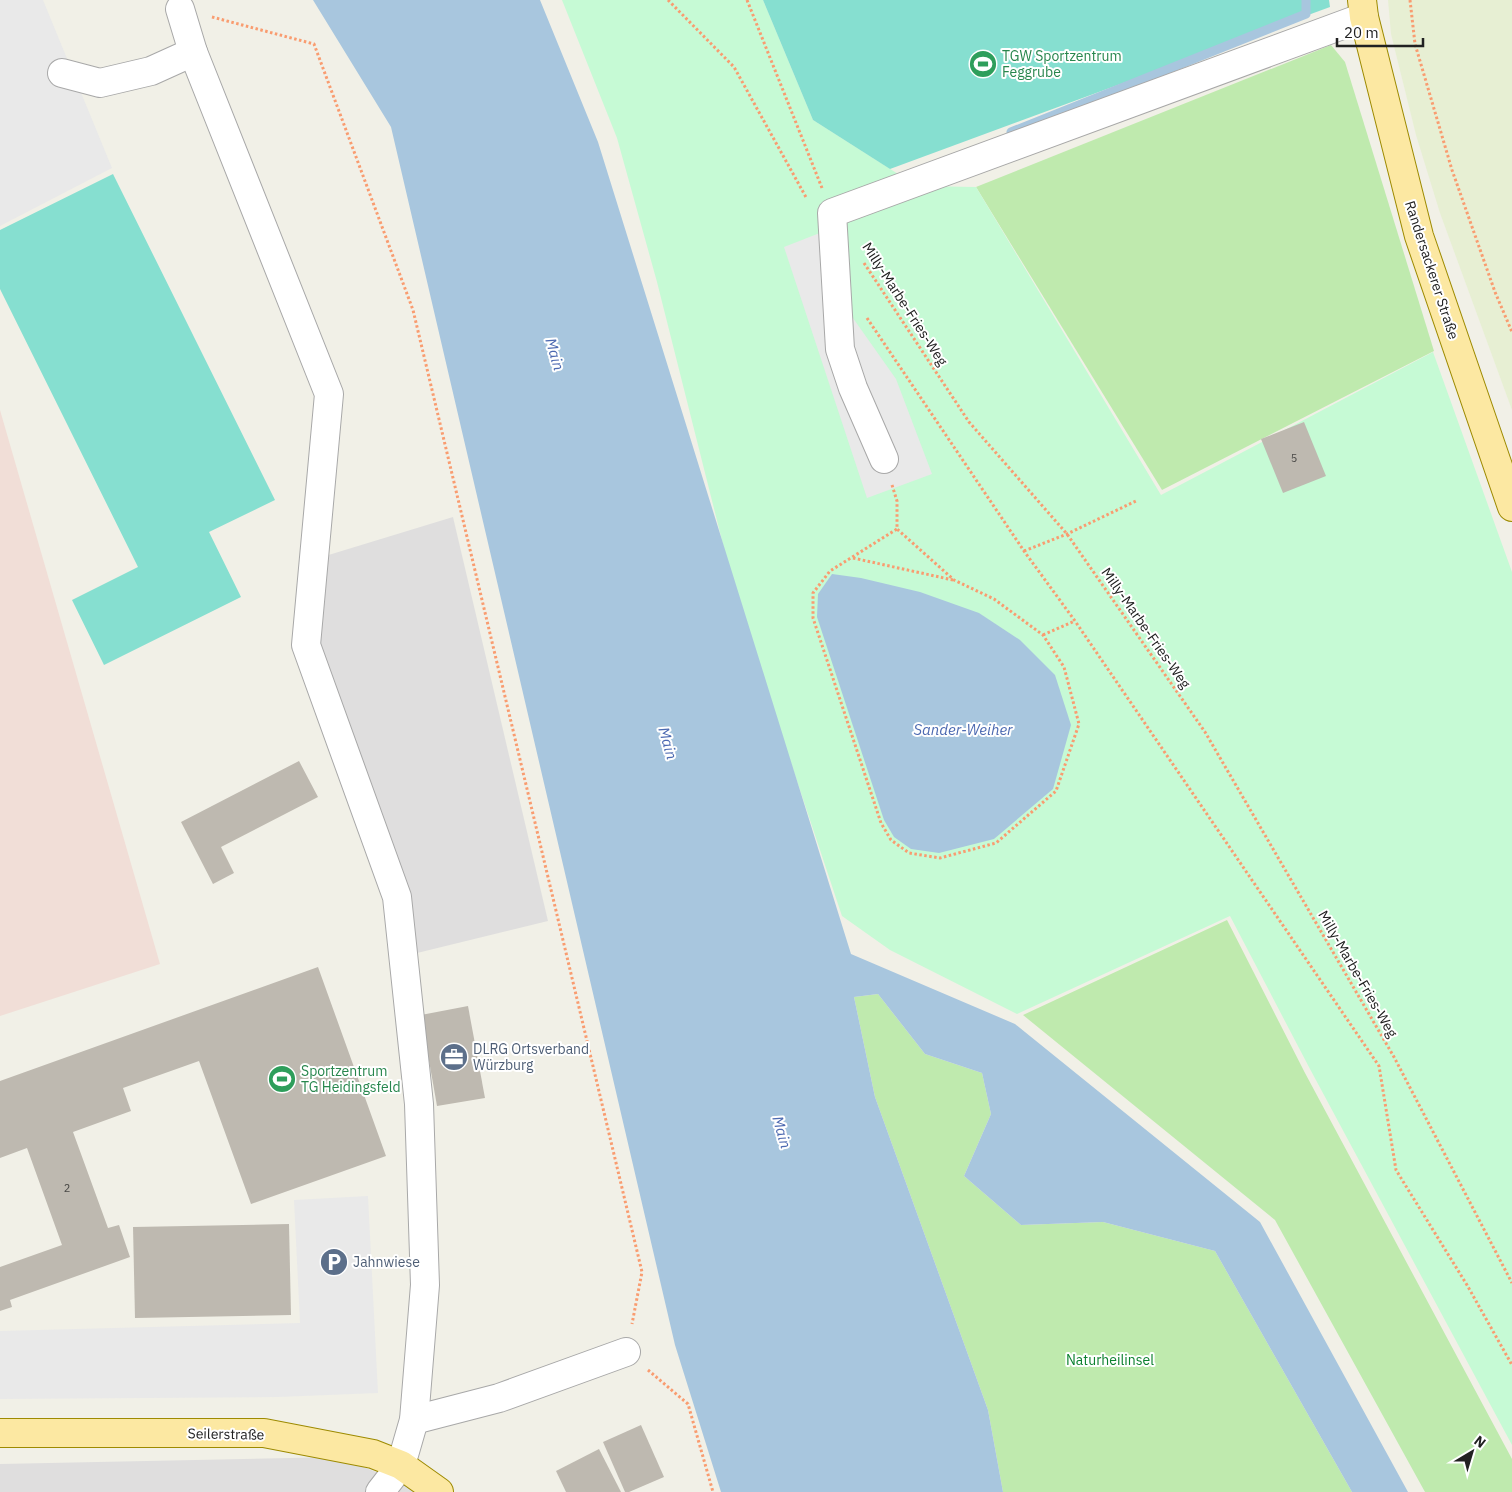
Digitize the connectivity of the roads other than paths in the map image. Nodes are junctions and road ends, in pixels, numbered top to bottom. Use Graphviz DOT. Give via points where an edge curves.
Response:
graph roads {
  1 [pos="180,9"];
  2 [pos="1363,9"];
  3 [pos="193,52"];
  4 [pos="62,73"];
  5 [pos="884,458"];
  6 [pos="1512,506"];
  7 [pos="626,1352"];
  8 [pos="414,1420"];
  9 [pos="0,1434"];
  10 [pos="401,1465"];
  11 [pos="380,1492"];
  12 [pos="439,1492"];
  1 -- 3 [label="street"];
  2 -- 5 [label="street" via="832,213 840,349 853,388"];
  2 -- 6 [label="main road, Randersackerer Straße" via="1419,236"];
  3 -- 4 [label="street" via="151,71 100,83"];
  3 -- 8 [label="street" via="329,394 306,645 397,897 419,1104 425,1285"];
  7 -- 8 [label="street" via="499,1398"];
  8 -- 10 [label="street"];
  9 -- 10 [label="main road, Seilerstraße" via="264,1433 373,1454"];
  10 -- 11 [label="street"];
  10 -- 12 [label="main road, Seilerstraße"];
}
